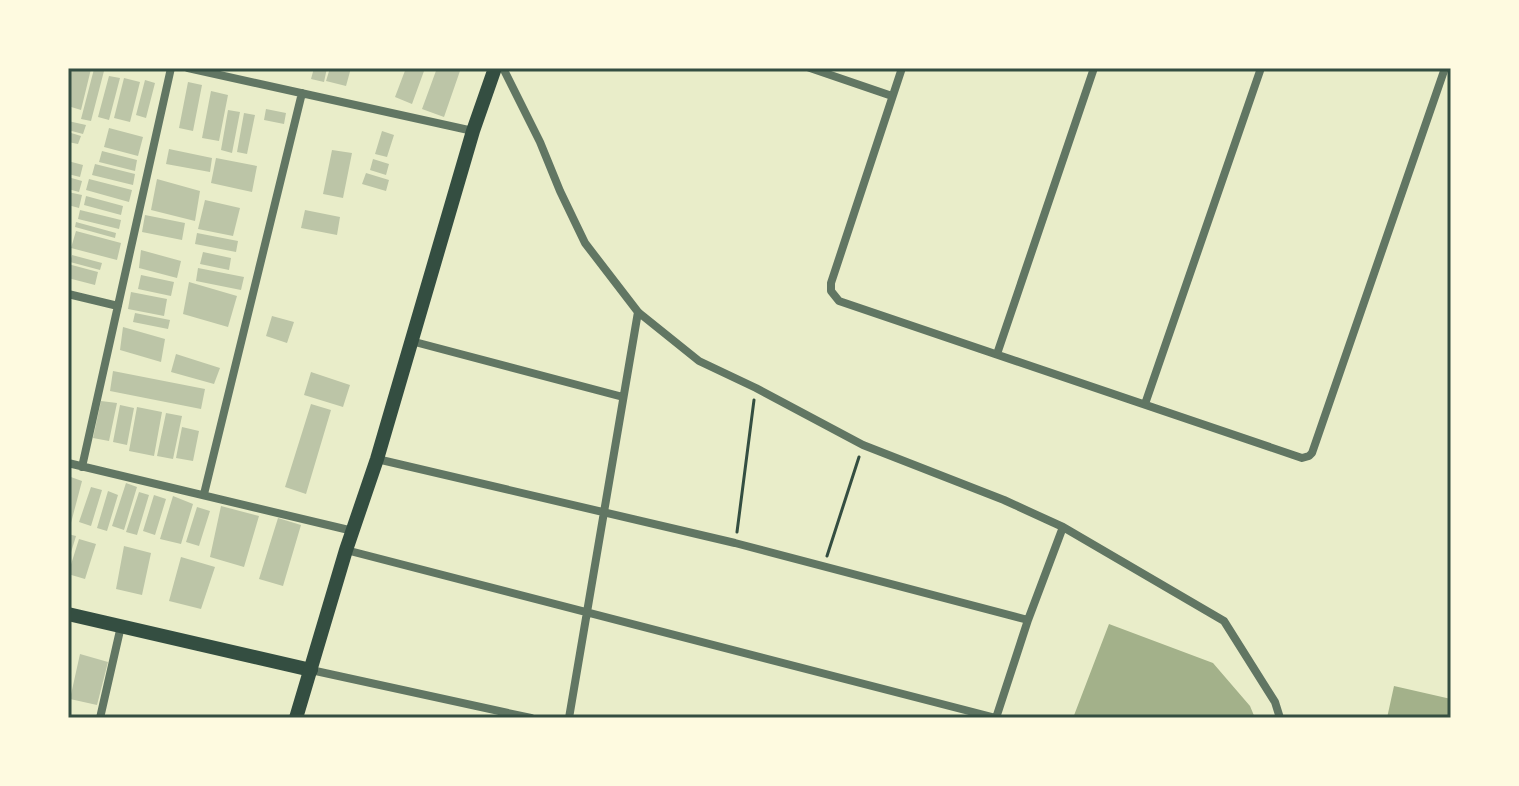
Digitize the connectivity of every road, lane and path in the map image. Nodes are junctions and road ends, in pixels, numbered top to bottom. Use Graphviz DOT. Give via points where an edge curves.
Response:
graph roads {
  1 [pos="171,68"];
  2 [pos="188,68"];
  3 [pos="495,68"];
  4 [pos="503,68"];
  5 [pos="810,68"];
  6 [pos="902,68"];
  7 [pos="1094,68"];
  8 [pos="1261,68"];
  9 [pos="1445,68"];
  10 [pos="302,93"];
  11 [pos="892,96"];
  12 [pos="473,131"];
  13 [pos="68,294"];
  14 [pos="118,306"];
  15 [pos="638,312"];
  16 [pos="411,341"];
  17 [pos="997,354"];
  18 [pos="756,388"];
  19 [pos="623,397"];
  20 [pos="1145,404"];
  21 [pos="863,445"];
  22 [pos="377,459"];
  23 [pos="68,463"];
  24 [pos="82,467"];
  25 [pos="204,494"];
  26 [pos="604,512"];
  27 [pos="1063,527"];
  28 [pos="353,531"];
  29 [pos="735,543"];
  30 [pos="346,550"];
  31 [pos="823,567"];
  32 [pos="587,612"];
  33 [pos="68,614"];
  34 [pos="1028,620"];
  35 [pos="121,626"];
  36 [pos="311,670"];
  37 [pos="100,718"];
  38 [pos="296,718"];
  39 [pos="531,718"];
  40 [pos="569,718"];
  41 [pos="996,718"];
  42 [pos="1280,718"];
  1 -- 14 [label="street"];
  2 -- 10 [label="street"];
  3 -- 12 [label="main road"];
  4 -- 15 [label="street" via="585,243"];
  5 -- 11 [label="street"];
  6 -- 11 [label="street"];
  7 -- 17 [label="street"];
  8 -- 20 [label="street"];
  9 -- 20 [label="street" via="1312,453 1302,458"];
  10 -- 12 [label="street"];
  10 -- 25 [label="street"];
  11 -- 17 [label="street" via="831,291 839,301"];
  12 -- 16 [label="main road"];
  13 -- 14 [label="street"];
  14 -- 24 [label="street"];
  15 -- 18 [label="street" via="699,361"];
  15 -- 19 [label="street"];
  16 -- 19 [label="street"];
  16 -- 22 [label="main road"];
  17 -- 20 [label="street"];
  18 -- 21 [label="street"];
  18 -- 29 [label="path"];
  19 -- 26 [label="street"];
  21 -- 27 [label="street"];
  21 -- 31 [label="path"];
  22 -- 26 [label="street"];
  22 -- 28 [label="main road"];
  23 -- 24 [label="street"];
  24 -- 25 [label="street"];
  25 -- 28 [label="street"];
  26 -- 29 [label="street"];
  26 -- 32 [label="street"];
  27 -- 34 [label="street"];
  27 -- 42 [label="street" via="1224,621"];
  28 -- 30 [label="main road"];
  29 -- 31 [label="street"];
  30 -- 32 [label="street"];
  30 -- 36 [label="main road"];
  31 -- 34 [label="street"];
  32 -- 40 [label="street"];
  32 -- 41 [label="street"];
  33 -- 35 [label="main road"];
  34 -- 41 [label="street"];
  35 -- 36 [label="main road"];
  35 -- 37 [label="street"];
  36 -- 38 [label="main road"];
  36 -- 39 [label="street"];
}
